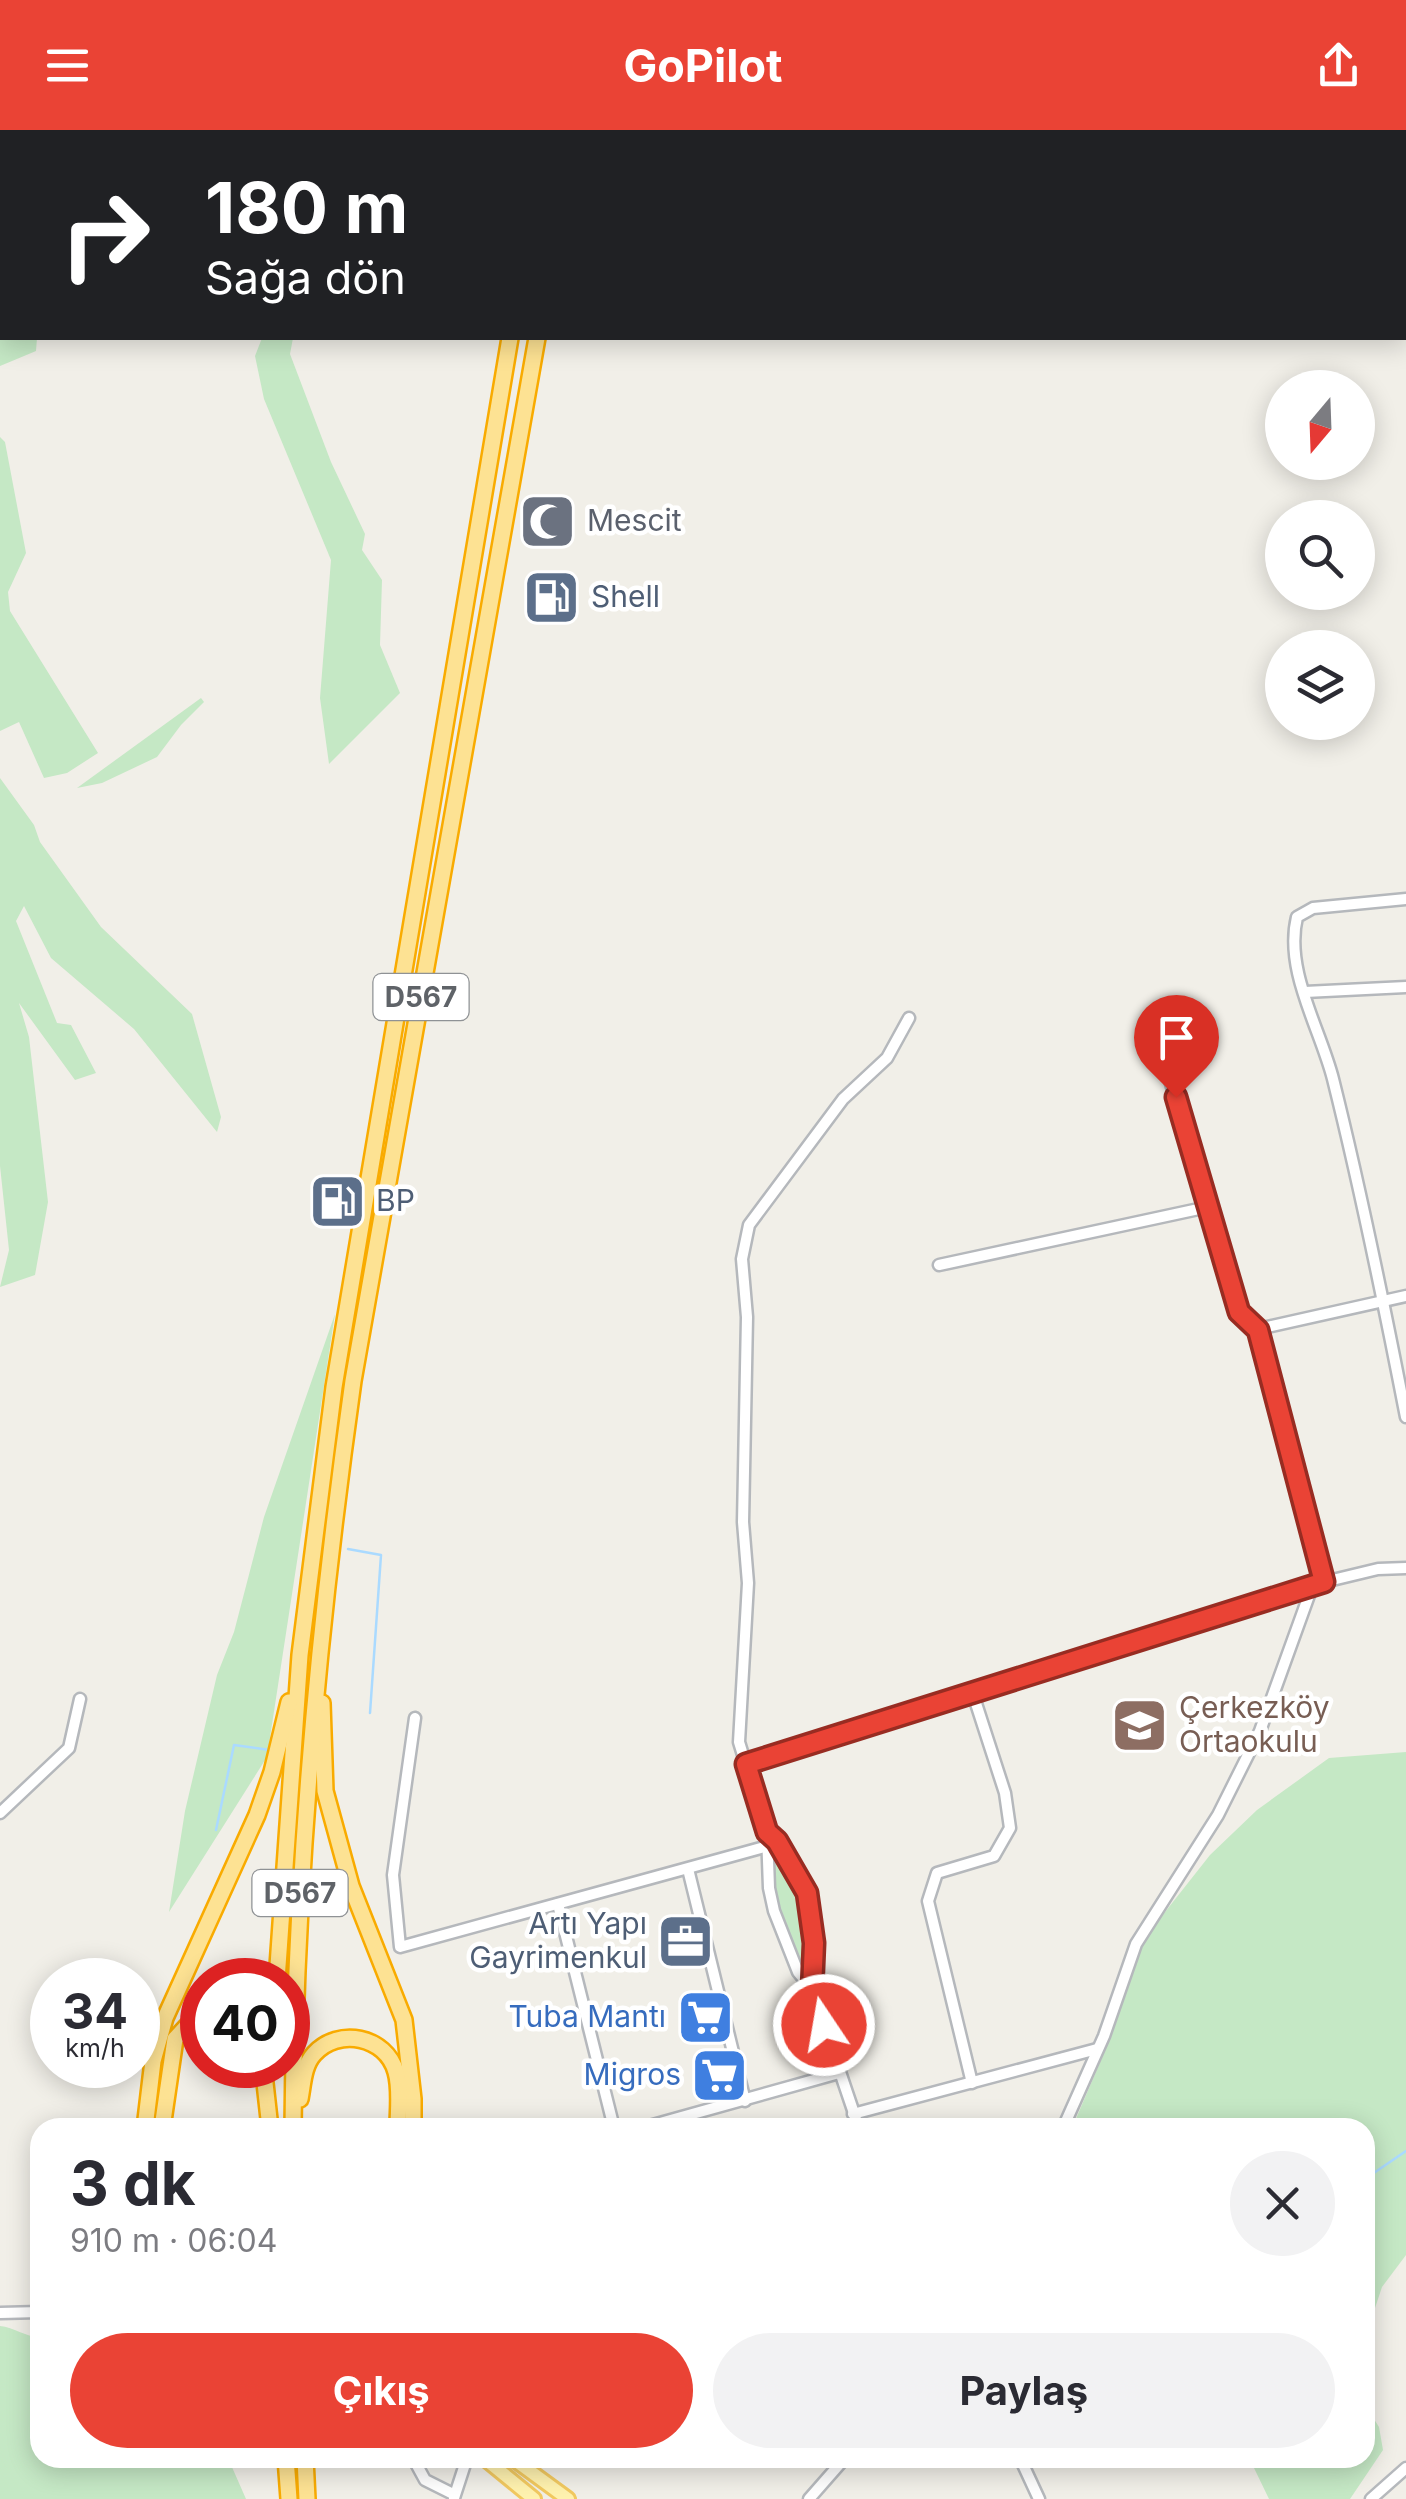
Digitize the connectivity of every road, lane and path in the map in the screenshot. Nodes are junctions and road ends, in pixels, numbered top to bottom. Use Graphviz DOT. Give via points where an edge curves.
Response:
graph roads {
  1 [pos="510,340"];
  2 [pos="537,340"];
  3 [pos="1406,899"];
  4 [pos="1406,987"];
  5 [pos="1304,992"];
  6 [pos="910,1018"];
  7 [pos="1158,1040"];
  8 [pos="1208,1207"];
  9 [pos="939,1265"];
  10 [pos="1406,1296"];
  11 [pos="1383,1301"];
  12 [pos="1258,1330"];
  13 [pos="1406,1417"];
  14 [pos="1406,1568"];
  15 [pos="1324,1582"];
  16 [pos="1312,1586"];
  17 [pos="1180,1614"];
  18 [pos="1183,1627"];
  19 [pos="300,1655"];
  20 [pos="320,1659"];
  21 [pos="972,1691"];
  22 [pos="80,1699"];
  23 [pos="415,1718"];
  24 [pos="746,1764"];
  25 [pos="0,1813"];
  26 [pos="767,1832"];
  27 [pos="768,1846"];
  28 [pos="688,1869"];
  29 [pos="558,1904"];
  30 [pos="279,1958"];
  31 [pos="812,1990"];
  32 [pos="180,2034"];
  33 [pos="1097,2049"];
  34 [pos="839,2073"];
  35 [pos="972,2083"];
  36 [pos="266,2088"];
  37 [pos="273,2088"];
  38 [pos="745,2101"];
  39 [pos="853,2114"];
  40 [pos="146,2118"];
  41 [pos="163,2118"];
  42 [pos="271,2118"];
  43 [pos="272,2118"];
  44 [pos="294,2118"];
  45 [pos="296,2118"];
  46 [pos="398,2118"];
  47 [pos="413,2118"];
  48 [pos="612,2118"];
  49 [pos="680,2118"];
  50 [pos="855,2118"];
  51 [pos="1067,2118"];
  52 [pos="30,2312"];
  53 [pos="0,2313"];
  54 [pos="287,2468"];
  55 [pos="305,2468"];
  56 [pos="418,2468"];
  57 [pos="464,2468"];
  58 [pos="496,2468"];
  59 [pos="526,2468"];
  60 [pos="836,2468"];
  61 [pos="1025,2468"];
  62 [pos="1403,2471"];
  63 [pos="454,2497"];
  64 [pos="289,2499"];
  65 [pos="307,2499"];
  66 [pos="534,2499"];
  67 [pos="568,2499"];
  68 [pos="809,2499"];
  69 [pos="1039,2499"];
  70 [pos="1372,2499"];
  1 -- 19 [label="highway, D567" via="334,1387"];
  2 -- 20 [label="highway, D567" via="354,1381"];
  3 -- 5 [label="street" via="1313,908 1297,917 1292,938"];
  4 -- 5 [label="street"];
  5 -- 11 [label="street" via="1332,1076"];
  6 -- 24 [label="street" via="887,1058 842,1098 749,1226 742,1258 748,1583 739,1742"];
  7 -- 8 [label="street"];
  8 -- 9 [label="street"];
  8 -- 12 [label="street" via="1239,1312"];
  10 -- 11 [label="street"];
  11 -- 12 [label="street"];
  11 -- 13 [label="street"];
  12 -- 15 [label="street"];
  14 -- 15 [label="street"];
  15 -- 16 [label="street"];
  16 -- 18 [label="street"];
  16 -- 33 [label="street" via="1260,1731 1218,1815 1136,1944"];
  17 -- 18 [label="street"];
  18 -- 21 [label="street"];
  19 -- 30 [label="highway, D567"];
  19 -- 40 [label="highway" via="258,1815 165,2018"];
  20 -- 44 [label="highway, D567" via="294,1988"];
  20 -- 47 [label="highway" via="325,1791 351,1886 404,2020"];
  21 -- 24 [label="street"];
  21 -- 35 [label="street" via="1010,1828 994,1856 937,1873 928,1900"];
  22 -- 25 [label="street" via="69,1748"];
  23 -- 29 [label="street" via="394,1875 400,1948"];
  24 -- 26 [label="street"];
  26 -- 27 [label="street"];
  26 -- 31 [label="street" via="807,1893"];
  27 -- 28 [label="street"];
  27 -- 31 [label="street" via="774,1911"];
  28 -- 29 [label="street"];
  28 -- 38 [label="street"];
  29 -- 48 [label="street"];
  31 -- 34 [label="street"];
  32 -- 41 [label="highway"];
  33 -- 35 [label="street"];
  33 -- 51 [label="street"];
  34 -- 38 [label="street"];
  34 -- 39 [label="street"];
  35 -- 39 [label="street"];
  36 -- 42 [label="highway"];
  37 -- 43 [label="highway"];
  38 -- 49 [label="street"];
  39 -- 50 [label="street"];
  45 -- 46 [label="highway" via="313,2054 350,2037 388,2056 396,2071"];
  52 -- 53 [label="street"];
  54 -- 64 [label="highway"];
  55 -- 65 [label="highway"];
  56 -- 63 [label="street" via="425,2480"];
  57 -- 63 [label="street"];
  58 -- 66 [label="main road"];
  59 -- 67 [label="main road"];
  60 -- 68 [label="street"];
  61 -- 69 [label="street"];
  62 -- 70 [label="street"];
}
